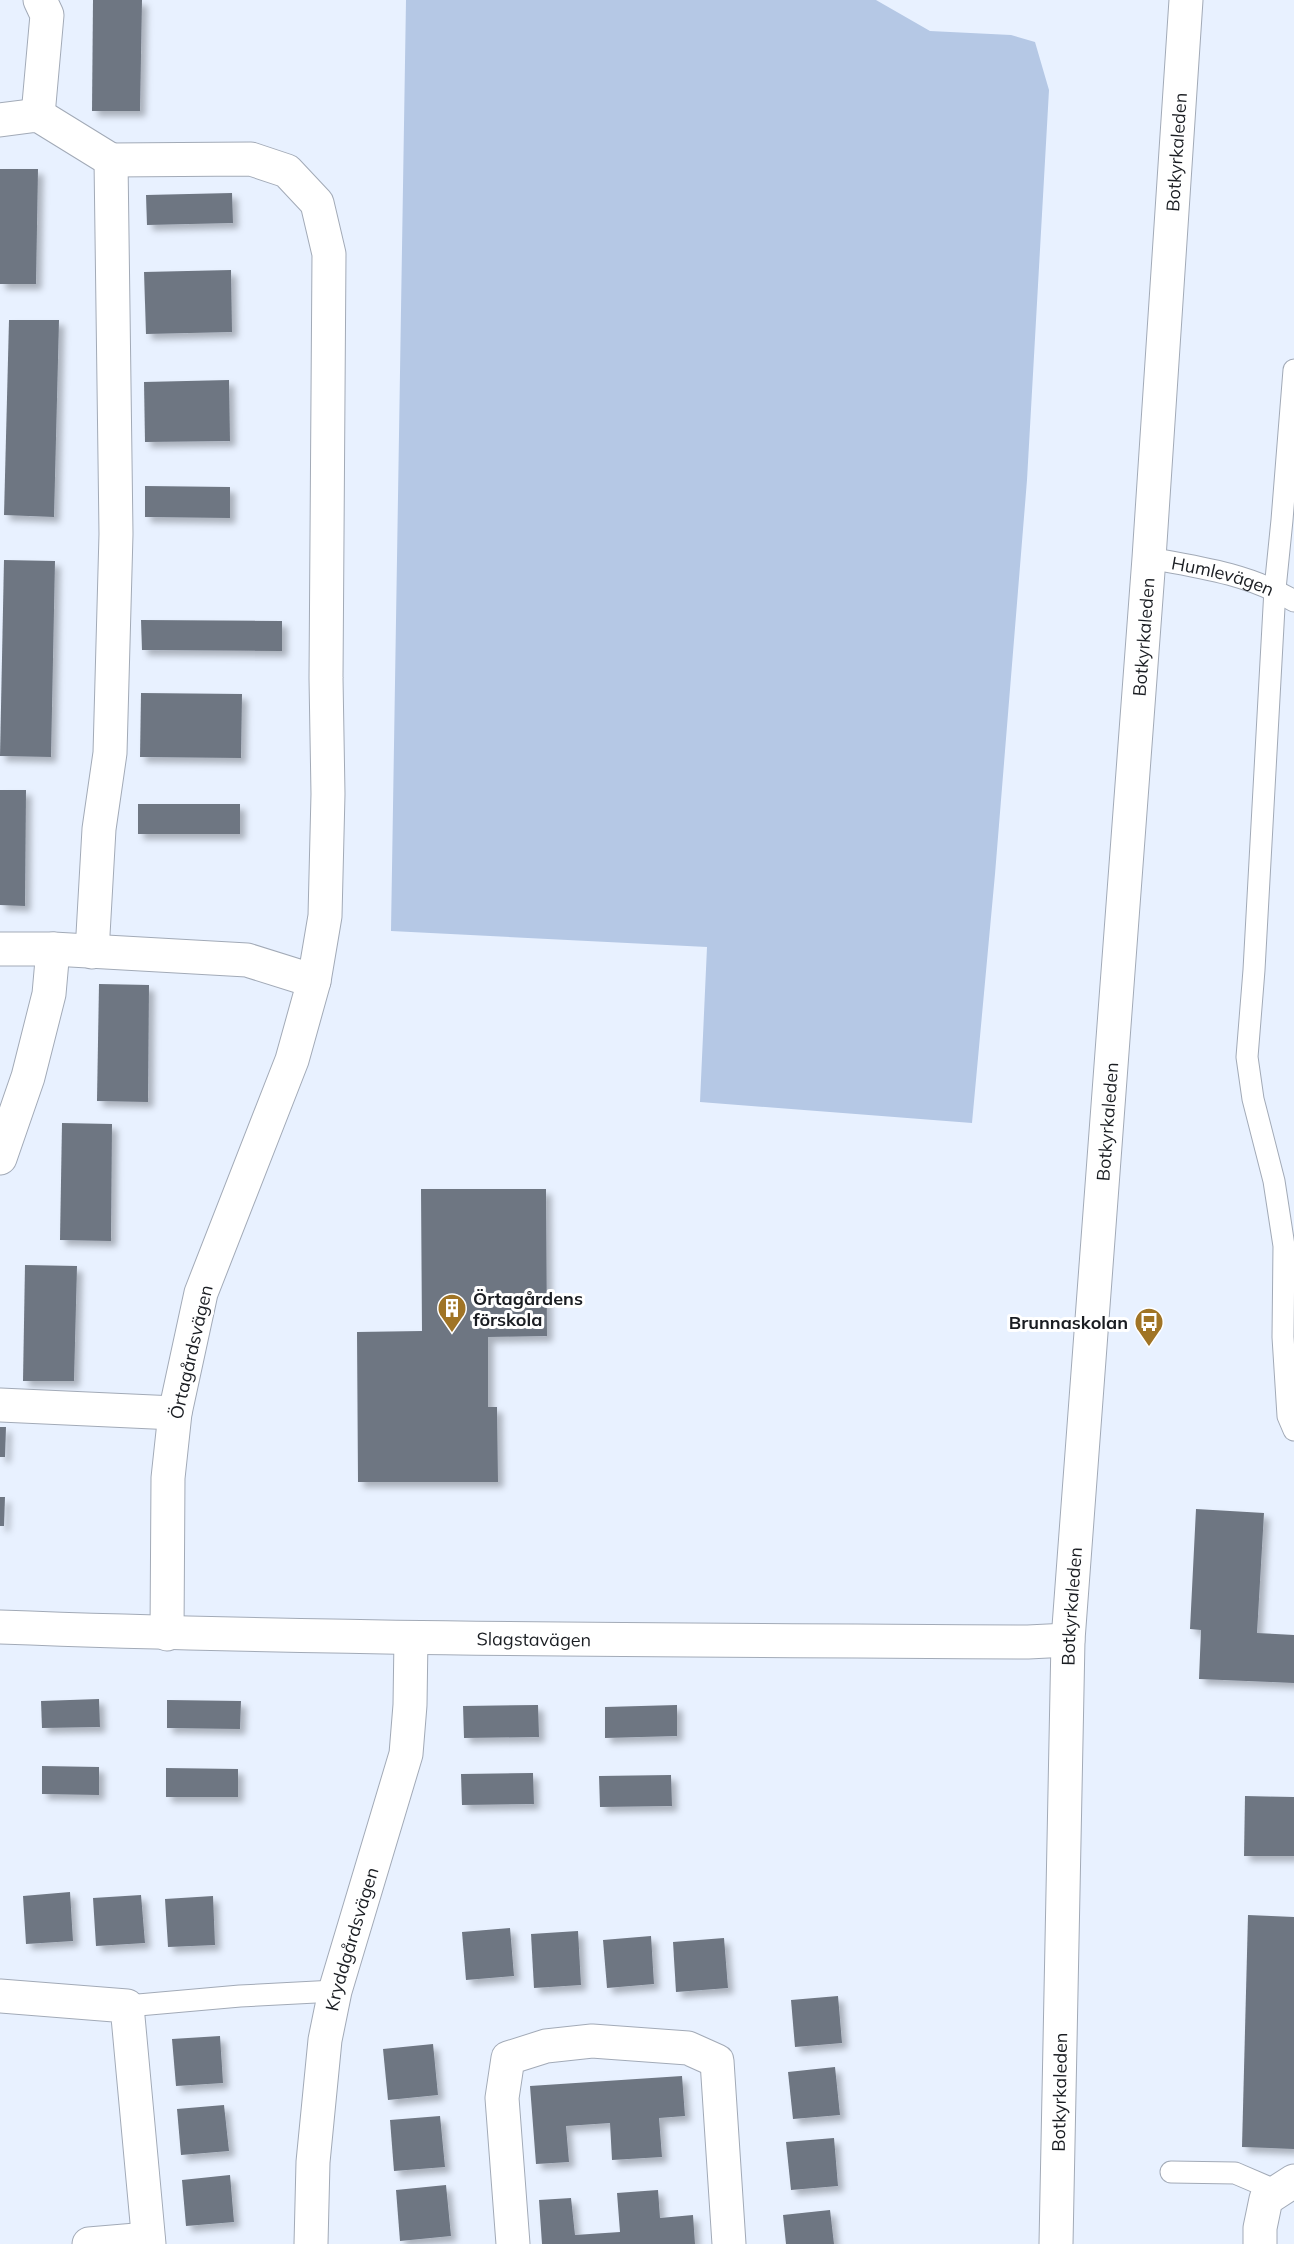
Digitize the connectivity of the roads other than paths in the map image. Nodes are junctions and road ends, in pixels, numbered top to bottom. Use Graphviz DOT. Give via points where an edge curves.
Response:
graph roads {
  1 [pos="40,0"];
  2 [pos="1186,0"];
  3 [pos="38,116"];
  4 [pos="0,120"];
  5 [pos="111,160"];
  6 [pos="1294,370"];
  7 [pos="1149,558"];
  8 [pos="1275,590"];
  9 [pos="1294,601"];
  10 [pos="0,949"];
  11 [pos="53,949"];
  12 [pos="92,952"];
  13 [pos="314,981"];
  14 [pos="0,1158"];
  15 [pos="0,1405"];
  16 [pos="175,1413"];
  17 [pos="1294,1430"];
  18 [pos="0,1628"];
  19 [pos="167,1634"];
  20 [pos="411,1638"];
  21 [pos="1068,1640"];
  22 [pos="335,1992"];
  23 [pos="0,1996"];
  24 [pos="127,2006"];
  25 [pos="1171,2172"];
  26 [pos="1285,2186"];
  27 [pos="148,2241"];
  28 [pos="89,2244"];
  29 [pos="312,2244"];
  30 [pos="513,2244"];
  31 [pos="729,2244"];
  32 [pos="1056,2244"];
  33 [pos="1260,2244"];
  1 -- 3 [label="street" via="47,15"];
  2 -- 7 [label="street, Botkyrkaleden"];
  3 -- 4 [label="street"];
  3 -- 5 [label="street"];
  5 -- 12 [label="street" via="116,534 110,753 99,829"];
  5 -- 13 [label="street, Örtagårdsvägen" via="251,159 286,171 316,203 327,244 327,816 325,916"];
  6 -- 8 [label="lane"];
  7 -- 8 [label="lane, Humlevägen" via="1229,573"];
  7 -- 21 [label="street, Botkyrkaleden"];
  8 -- 9 [label="lane, Humlevägen"];
  8 -- 17 [label="lane" via="1247,1057 1284,1246 1283,1337 1288,1416"];
  10 -- 11 [label="street"];
  11 -- 12 [label="street"];
  11 -- 14 [label="street" via="49,994 28,1077"];
  12 -- 13 [label="street" via="247,960"];
  13 -- 16 [label="street, Örtagårdsvägen" via="292,1060 201,1293"];
  15 -- 16 [label="street"];
  16 -- 19 [label="street, Örtagårdsvägen" via="168,1478"];
  18 -- 19 [label="street, Slagstavägen"];
  19 -- 20 [label="street, Slagstavägen"];
  20 -- 21 [label="street, Slagstavägen"];
  20 -- 22 [label="street, Kryddgårdsvägen" via="406,1754"];
  21 -- 32 [label="street, Botkyrkaleden"];
  22 -- 24 [label="lane"];
  22 -- 29 [label="street, Kryddgårdsvägen" via="319,2090"];
  23 -- 24 [label="street"];
  24 -- 27 [label="street"];
  25 -- 26 [label="lane" via="1235,2173"];
  26 -- 33 [label="street" via="1266,2199"];
  27 -- 28 [label="street"];
  30 -- 31 [label="street" via="502,2098 508,2058 546,2046 592,2041 688,2048 717,2061"];
}
